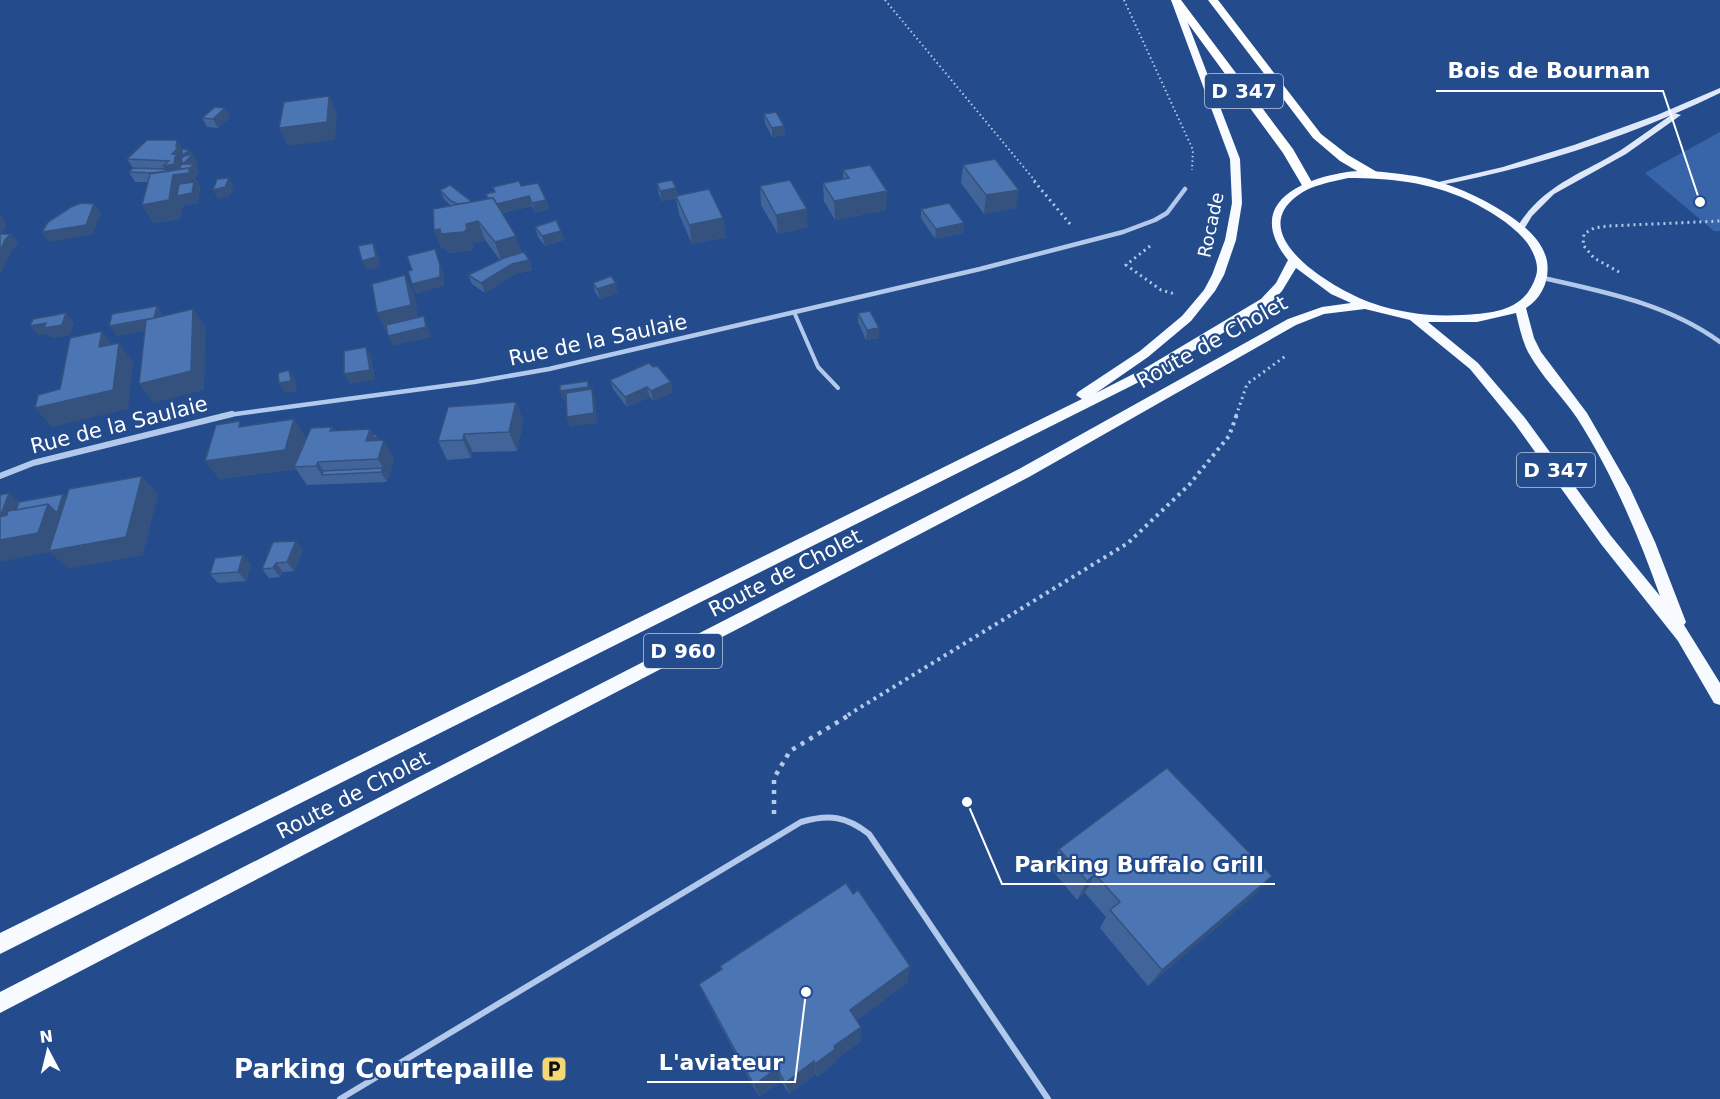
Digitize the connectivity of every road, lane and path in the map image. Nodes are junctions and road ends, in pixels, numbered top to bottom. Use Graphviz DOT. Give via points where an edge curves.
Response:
graph roads {
  1 [pos="885,0"];
  2 [pos="1124,0"];
  3 [pos="1176,0"];
  4 [pos="1213,0"];
  5 [pos="1720,90"];
  6 [pos="1692,104"];
  7 [pos="1373,175"];
  8 [pos="1306,184"];
  9 [pos="1434,184"];
  10 [pos="1185,189"];
  11 [pos="1167,213"];
  12 [pos="1720,221"];
  13 [pos="1520,229"];
  14 [pos="1085,242"];
  15 [pos="1293,261"];
  16 [pos="1629,276"];
  17 [pos="1543,278"];
  18 [pos="1161,290"];
  19 [pos="1366,305"];
  20 [pos="1520,307"];
  21 [pos="794,312"];
  22 [pos="1414,317"];
  23 [pos="1720,342"];
  24 [pos="1290,352"];
  25 [pos="838,388"];
  26 [pos="1044,422"];
  27 [pos="0,476"];
  28 [pos="1684,636"];
  29 [pos="1720,698"];
  30 [pos="774,838"];
  31 [pos="0,944"];
  32 [pos="0,1003"];
  33 [pos="339,1099"];
  34 [pos="1048,1099"];
  1 -- 14 [label="path"];
  2 -- 10 [label="path" via="1193,150 1193,166"];
  3 -- 8 [label="highway, Rocade / D 347" via="1289,152"];
  3 -- 26 [label="main road, Rocade" via="1236,167 1235,210 1225,260 1203,300 1178,325"];
  4 -- 7 [label="highway, D 347" via="1317,136"];
  5 -- 6 [label="main road"];
  6 -- 9 [label="main road" via="1552,154"];
  6 -- 13 [label="main road" via="1623,152 1553,191 1536,204"];
  7 -- 8 [label="main road" via="1325,178"];
  7 -- 9 [label="main road"];
  8 -- 15 [label="main road" via="1278,208 1275,224 1280,242"];
  9 -- 13 [label="main road" via="1487,206"];
  10 -- 11 [label="street, Rue de la Saulaie"];
  11 -- 14 [label="street, Rue de la Saulaie" via="1123,232"];
  11 -- 18 [label="path" via="1163,236 1126,265"];
  12 -- 16 [label="path" via="1608,226 1584,234 1583,245 1594,258"];
  13 -- 17 [label="main road" via="1542,261"];
  14 -- 21 [label="street, Rue de la Saulaie"];
  15 -- 19 [label="main road" via="1312,277"];
  15 -- 26 [label="main road, Route de Cholet / D 960" via="1277,291 1250,312 1152,370"];
  17 -- 20 [label="main road" via="1536,294"];
  17 -- 23 [label="street" via="1653,307 1689,322"];
  19 -- 22 [label="main road"];
  19 -- 32 [label="main road, Route de Cholet / D 960" via="1322,311 1293,321 974,499"];
  20 -- 22 [label="main road" via="1491,317"];
  20 -- 28 [label="main road, D 347" via="1535,352 1582,416 1623,488"];
  21 -- 25 [label="lane" via="818,367"];
  21 -- 27 [label="street, Rue de la Saulaie" via="549,369 217,416"];
  22 -- 28 [label="main road, D 347" via="1480,373"];
  24 -- 30 [label="path" via="1247,384 1229,436 1189,485 1128,543 790,751 774,778"];
  26 -- 31 [label="main road, Route de Cholet / D 960" via="883,506"];
  28 -- 29 [label="main road, D 347"];
  30 -- 33 [label="lane"];
  30 -- 34 [label="lane" via="801,822 837,815 854,821 869,834"];
}
